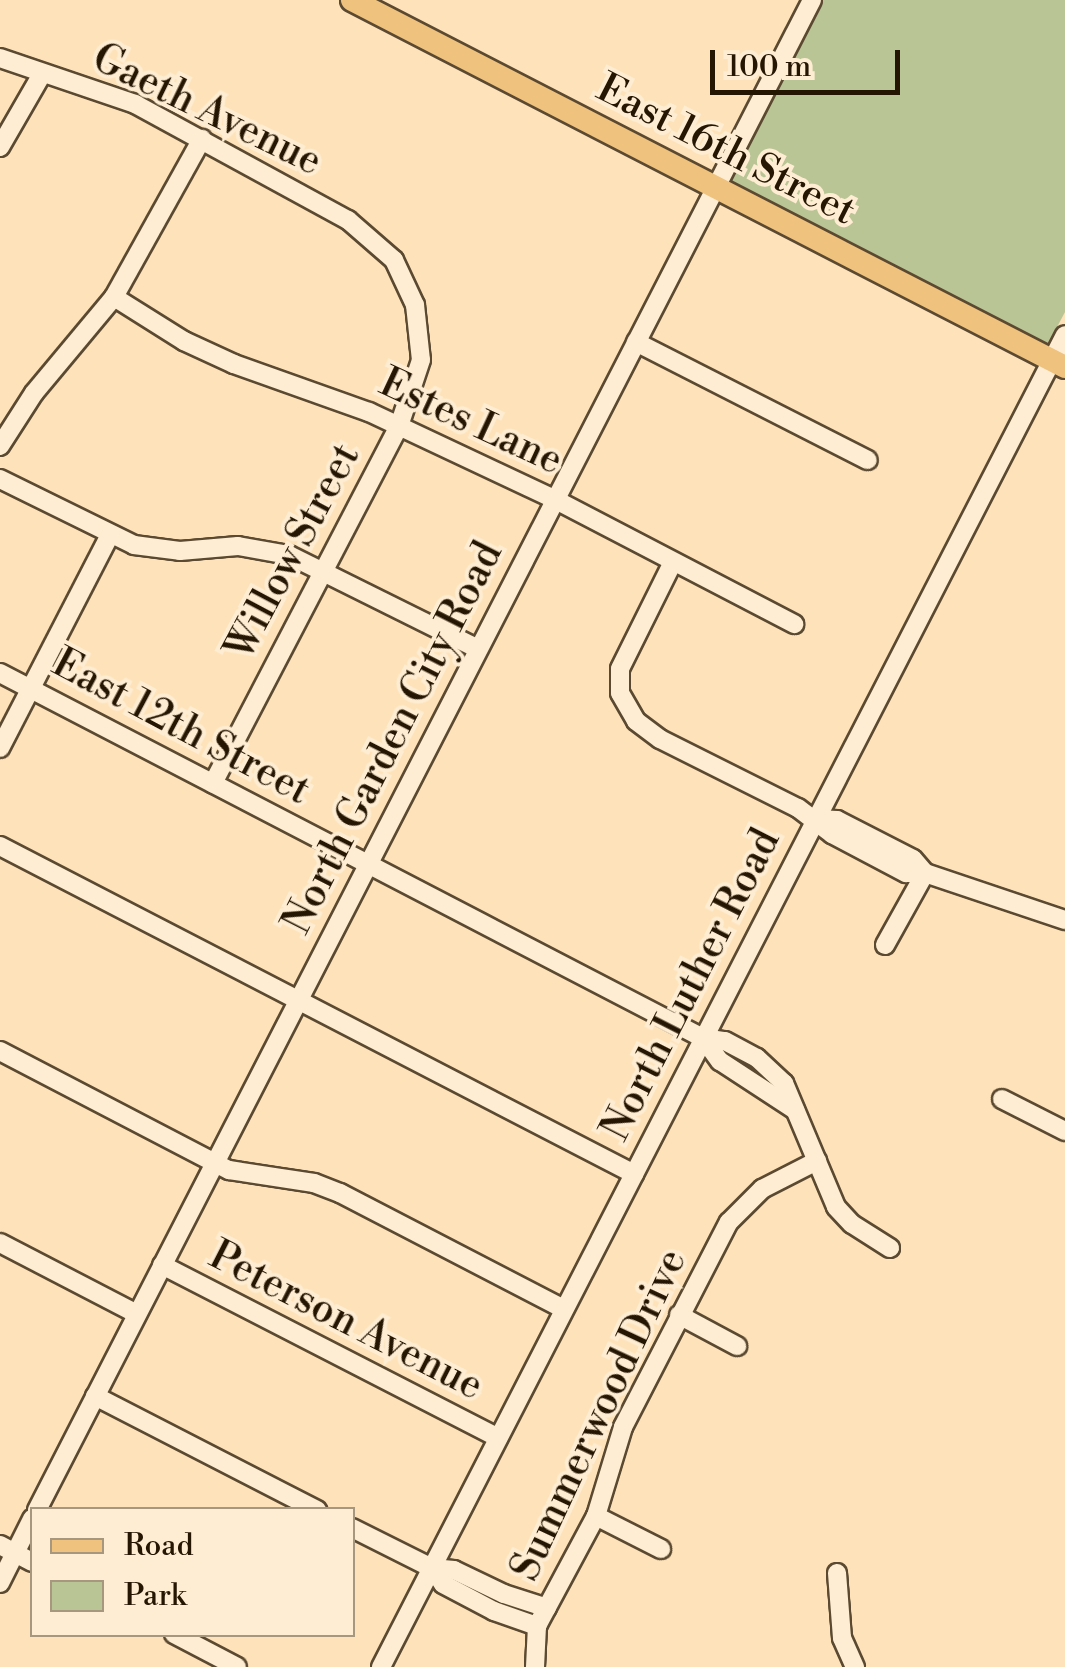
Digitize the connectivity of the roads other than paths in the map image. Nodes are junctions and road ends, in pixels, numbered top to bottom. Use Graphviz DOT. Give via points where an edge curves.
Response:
graph roads {
  1 [pos="352,0"];
  2 [pos="812,0"];
  3 [pos="0,58"];
  4 [pos="42,74"];
  5 [pos="202,139"];
  6 [pos="0,148"];
  7 [pos="716,187"];
  8 [pos="327,207"];
  9 [pos="114,297"];
  10 [pos="1065,335"];
  11 [pos="636,342"];
  12 [pos="1059,363"];
  13 [pos="399,426"];
  14 [pos="0,446"];
  15 [pos="868,460"];
  16 [pos="0,479"];
  17 [pos="554,499"];
  18 [pos="110,535"];
  19 [pos="673,562"];
  20 [pos="322,572"];
  21 [pos="794,624"];
  22 [pos="478,649"];
  23 [pos="0,672"];
  24 [pos="30,688"];
  25 [pos="0,748"];
  26 [pos="213,783"];
  27 [pos="816,818"];
  28 [pos="0,846"];
  29 [pos="368,864"];
  30 [pos="925,873"];
  31 [pos="1065,920"];
  32 [pos="885,946"];
  33 [pos="298,999"];
  34 [pos="703,1038"];
  35 [pos="0,1051"];
  36 [pos="1002,1099"];
  37 [pos="1065,1131"];
  38 [pos="816,1162"];
  39 [pos="214,1163"];
  40 [pos="634,1174"];
  41 [pos="0,1243"];
  42 [pos="890,1248"];
  43 [pos="162,1266"];
  44 [pos="564,1310"];
  45 [pos="137,1314"];
  46 [pos="680,1316"];
  47 [pos="737,1346"];
  48 [pos="95,1396"];
  49 [pos="498,1438"];
  50 [pos="40,1507"];
  51 [pos="311,1507"];
  52 [pos="596,1516"];
  53 [pos="30,1523"];
  54 [pos="355,1530"];
  55 [pos="661,1549"];
  56 [pos="16,1554"];
  57 [pos="432,1568"];
  58 [pos="837,1573"];
  59 [pos="0,1583"];
  60 [pos="547,1608"];
  61 [pos="537,1626"];
  62 [pos="180,1637"];
  63 [pos="848,1665"];
  64 [pos="237,1667"];
  65 [pos="380,1667"];
  66 [pos="535,1667"];
  1 -- 7 [label="main road, East 16th Street"];
  2 -- 7 [label="street, North Garden City Road"];
  3 -- 4 [label="street, Gaeth Avenue"];
  4 -- 5 [label="street, Gaeth Avenue" via="97,88"];
  4 -- 6 [label="street"];
  5 -- 8 [label="street, Gaeth Avenue"];
  5 -- 9 [label="street"];
  7 -- 11 [label="street, North Garden City Road"];
  7 -- 12 [label="main road, East 16th Street"];
  8 -- 13 [label="street, Willow Street" via="394,260 415,305 420,360"];
  9 -- 13 [label="street, Estes Lane" via="234,364"];
  9 -- 14 [label="street"];
  10 -- 12 [label="street, North Luther Road"];
  11 -- 15 [label="street"];
  11 -- 17 [label="street, North Garden City Road"];
  12 -- 27 [label="street, North Luther Road"];
  13 -- 17 [label="street, Estes Lane"];
  13 -- 20 [label="street, Willow Street"];
  16 -- 18 [label="street"];
  17 -- 19 [label="street, Estes Lane"];
  17 -- 22 [label="street, North Garden City Road"];
  18 -- 20 [label="street" via="162,550 264,548"];
  18 -- 24 [label="street"];
  19 -- 21 [label="street, Estes Lane"];
  19 -- 27 [label="street" via="620,669 620,694 630,715 660,739"];
  20 -- 22 [label="street"];
  20 -- 26 [label="street, Willow Street"];
  22 -- 29 [label="street, North Garden City Road"];
  23 -- 24 [label="street, East 12th Street"];
  24 -- 25 [label="street"];
  24 -- 26 [label="street, East 12th Street"];
  26 -- 29 [label="street, East 12th Street"];
  27 -- 30 [label="street" via="836,820 913,859"];
  27 -- 34 [label="street, North Luther Road"];
  28 -- 33 [label="street"];
  29 -- 33 [label="street, North Garden City Road"];
  29 -- 34 [label="street, East 12th Street"];
  30 -- 31 [label="street"];
  30 -- 32 [label="street"];
  33 -- 39 [label="street, North Garden City Road"];
  33 -- 40 [label="street"];
  34 -- 38 [label="street, East 12th Street" via="720,1061 795,1110"];
  34 -- 40 [label="street, North Luther Road"];
  35 -- 39 [label="street"];
  36 -- 37 [label="street"];
  38 -- 42 [label="street, East 12th Street" via="836,1207"];
  38 -- 46 [label="street, Summerwood Drive" via="744,1204"];
  39 -- 43 [label="street, North Garden City Road"];
  39 -- 44 [label="street" via="255,1176 314,1182"];
  40 -- 44 [label="street, North Luther Road"];
  41 -- 45 [label="street"];
  43 -- 45 [label="street, North Garden City Road"];
  43 -- 49 [label="street, Peterson Avenue"];
  44 -- 49 [label="street, North Luther Road"];
  45 -- 48 [label="street, North Garden City Road"];
  46 -- 47 [label="street"];
  46 -- 52 [label="street, Summerwood Drive" via="623,1427"];
  48 -- 50 [label="street, North Garden City Road"];
  48 -- 51 [label="street"];
  49 -- 57 [label="street, North Luther Road"];
  52 -- 55 [label="street"];
  52 -- 60 [label="street, Summerwood Drive"];
  53 -- 56 [label="street"];
  54 -- 57 [label="street"];
  56 -- 59 [label="street"];
  57 -- 60 [label="street" via="454,1570"];
  57 -- 61 [label="street" via="443,1584"];
  57 -- 65 [label="street, North Luther Road"];
  58 -- 63 [label="street"];
  60 -- 61 [label="street, Summerwood Drive"];
  61 -- 66 [label="street"];
  62 -- 64 [label="street"];
}
